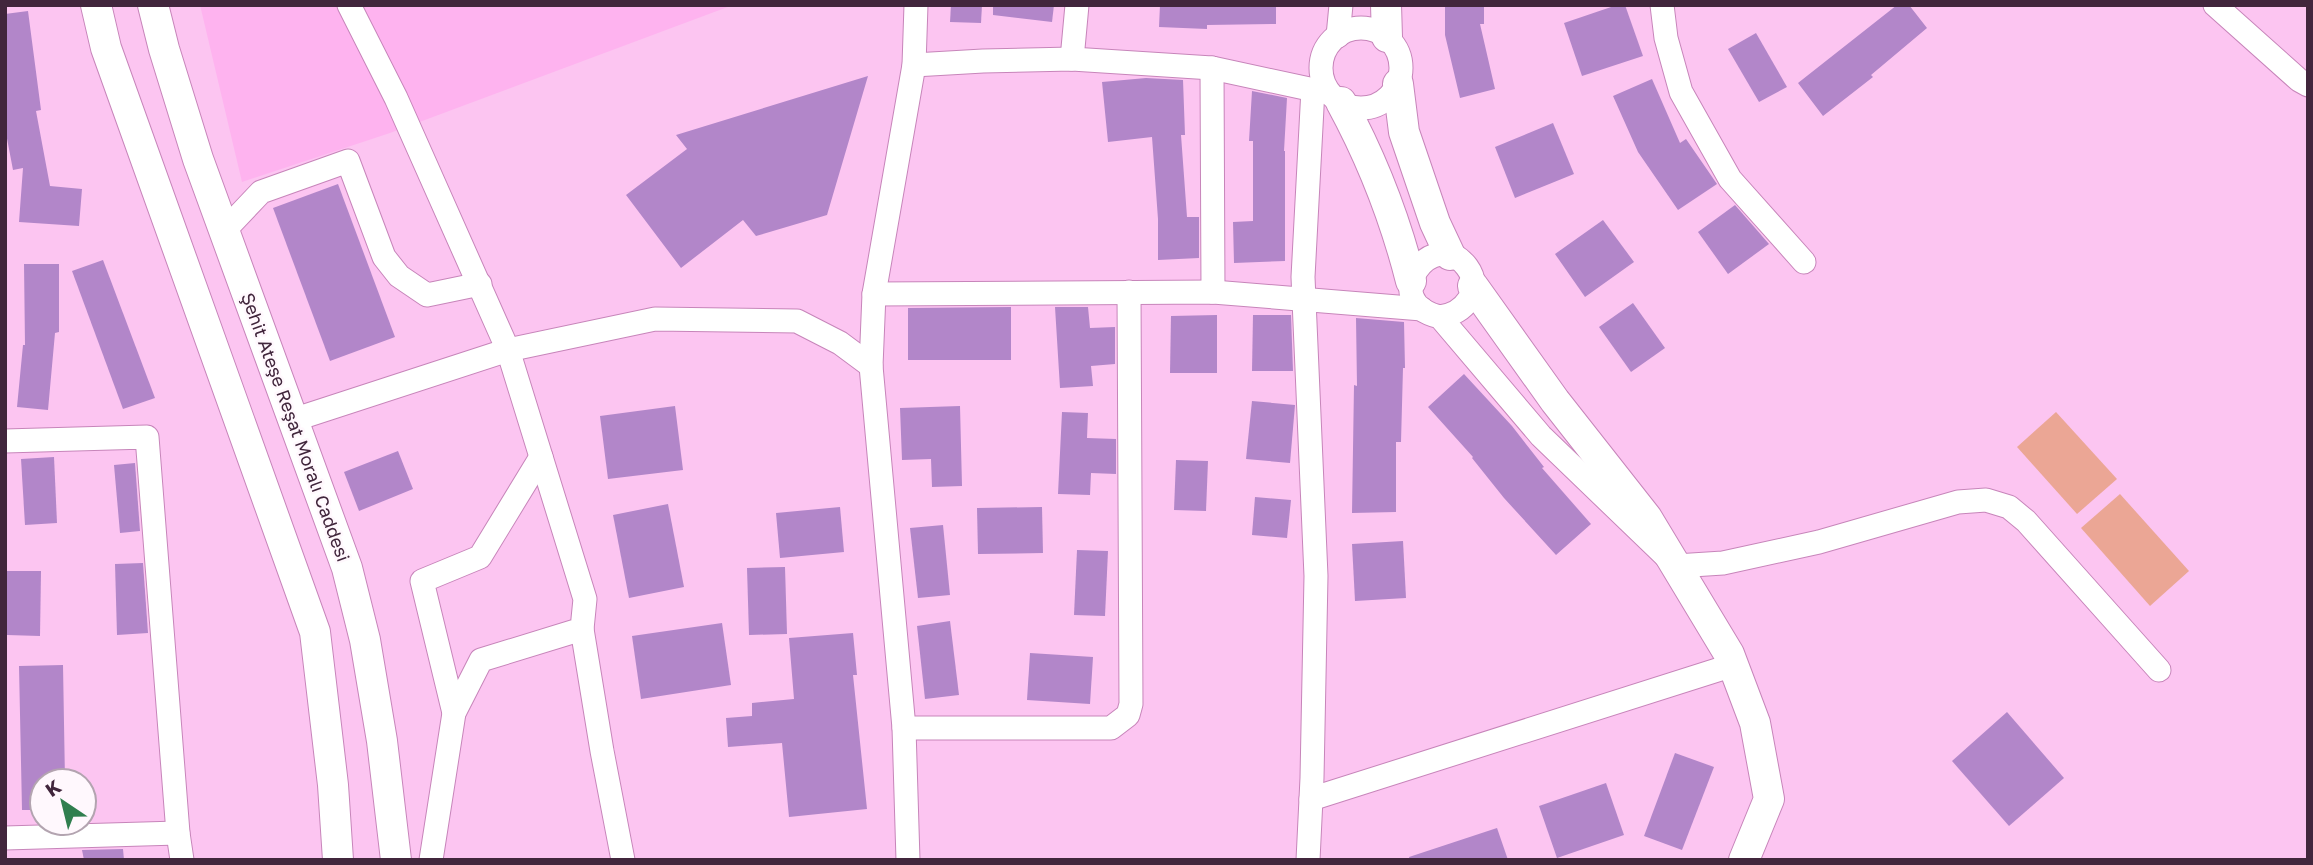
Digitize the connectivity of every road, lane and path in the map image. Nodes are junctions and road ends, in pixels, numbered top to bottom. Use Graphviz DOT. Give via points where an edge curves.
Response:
graph roads {
  1 [pos="96,5"];
  2 [pos="153,5"];
  3 [pos="349,5"];
  4 [pos="916,5"];
  5 [pos="1077,5"];
  6 [pos="1340,5"];
  7 [pos="1386,5"];
  8 [pos="1662,5"];
  9 [pos="2215,5"];
  10 [pos="1338,36"];
  11 [pos="1387,37"];
  12 [pos="1072,59"];
  13 [pos="914,65"];
  14 [pos="1212,68"];
  15 [pos="1398,84"];
  16 [pos="2308,85"];
  17 [pos="1328,95"];
  18 [pos="224,230"];
  19 [pos="1450,256"];
  20 [pos="1804,262"];
  21 [pos="1411,281"];
  22 [pos="480,284"];
  23 [pos="1473,286"];
  24 [pos="1129,292"];
  25 [pos="1213,292"];
  26 [pos="874,294"];
  27 [pos="1305,299"];
  28 [pos="1431,313"];
  29 [pos="508,350"];
  30 [pos="871,366"];
  31 [pos="293,420"];
  32 [pos="5,441"];
  33 [pos="541,457"];
  34 [pos="1676,566"];
  35 [pos="582,629"];
  36 [pos="1733,665"];
  37 [pos="2159,670"];
  38 [pos="454,713"];
  39 [pos="904,728"];
  40 [pos="1311,799"];
  41 [pos="178,833"];
  42 [pos="5,838"];
  43 [pos="182,860"];
  44 [pos="338,860"];
  45 [pos="396,860"];
  46 [pos="431,860"];
  47 [pos="623,860"];
  48 [pos="908,860"];
  49 [pos="1308,860"];
  50 [pos="1744,860"];
  1 -- 44 [label="main road" via="106,48 315,632"];
  2 -- 18 [label="main road, Şehit Ateşe Reşat Moralı Caddesi"];
  3 -- 22 [label="street"];
  4 -- 13 [label="street"];
  5 -- 12 [label="street"];
  6 -- 10 [label="street"];
  7 -- 11 [label="main road"];
  8 -- 20 [label="street" via="1665,38 1681,92 1730,179"];
  9 -- 16 [label="street"];
  10 -- 11 [label="street" via="1362,28"];
  10 -- 17 [label="street" via="1323,57 1321,70"];
  11 -- 15 [label="street" via="1400,58"];
  12 -- 13 [label="street"];
  12 -- 14 [label="street"];
  13 -- 26 [label="street"];
  14 -- 17 [label="street"];
  14 -- 25 [label="street"];
  15 -- 17 [label="street" via="1390,95 1367,107 1353,107"];
  15 -- 19 [label="main road" via="1404,132"];
  17 -- 21 [label="main road" via="1362,140 1398,231"];
  17 -- 27 [label="street" via="1303,277"];
  18 -- 22 [label="street" via="261,192 348,160 384,257 399,276 427,295"];
  18 -- 31 [label="main road, Şehit Ateşe Reşat Moralı Caddesi"];
  19 -- 21 [label="street" via="1430,257 1414,271"];
  19 -- 23 [label="street" via="1467,267"];
  21 -- 28 [label="street" via="1415,301"];
  22 -- 29 [label="street"];
  23 -- 28 [label="street" via="1467,304 1459,311"];
  23 -- 34 [label="main road" via="1647,518"];
  24 -- 25 [label="street"];
  24 -- 26 [label="street"];
  24 -- 39 [label="street" via="1128,715 1111,728"];
  25 -- 27 [label="street"];
  26 -- 30 [label="street"];
  27 -- 28 [label="street"];
  27 -- 40 [label="street" via="1316,576"];
  28 -- 34 [label="street" via="1541,436"];
  29 -- 30 [label="street" via="655,319 797,321 840,343"];
  29 -- 31 [label="street"];
  29 -- 33 [label="street"];
  30 -- 39 [label="street"];
  31 -- 45 [label="main road, Şehit Ateşe Reşat Moralı Caddesi" via="346,568 365,640"];
  32 -- 41 [label="street" via="147,437"];
  33 -- 35 [label="street" via="585,599"];
  33 -- 38 [label="street" via="480,557 422,581"];
  34 -- 36 [label="main road"];
  34 -- 37 [label="street" via="1723,563 1807,545 1958,502 1986,500 2009,507 2026,521"];
  35 -- 38 [label="street" via="481,660"];
  35 -- 47 [label="street"];
  36 -- 40 [label="street"];
  36 -- 50 [label="main road" via="1755,723 1769,799"];
  38 -- 46 [label="street"];
  39 -- 48 [label="street"];
  40 -- 49 [label="street"];
  41 -- 42 [label="street"];
  41 -- 43 [label="street"];
}
